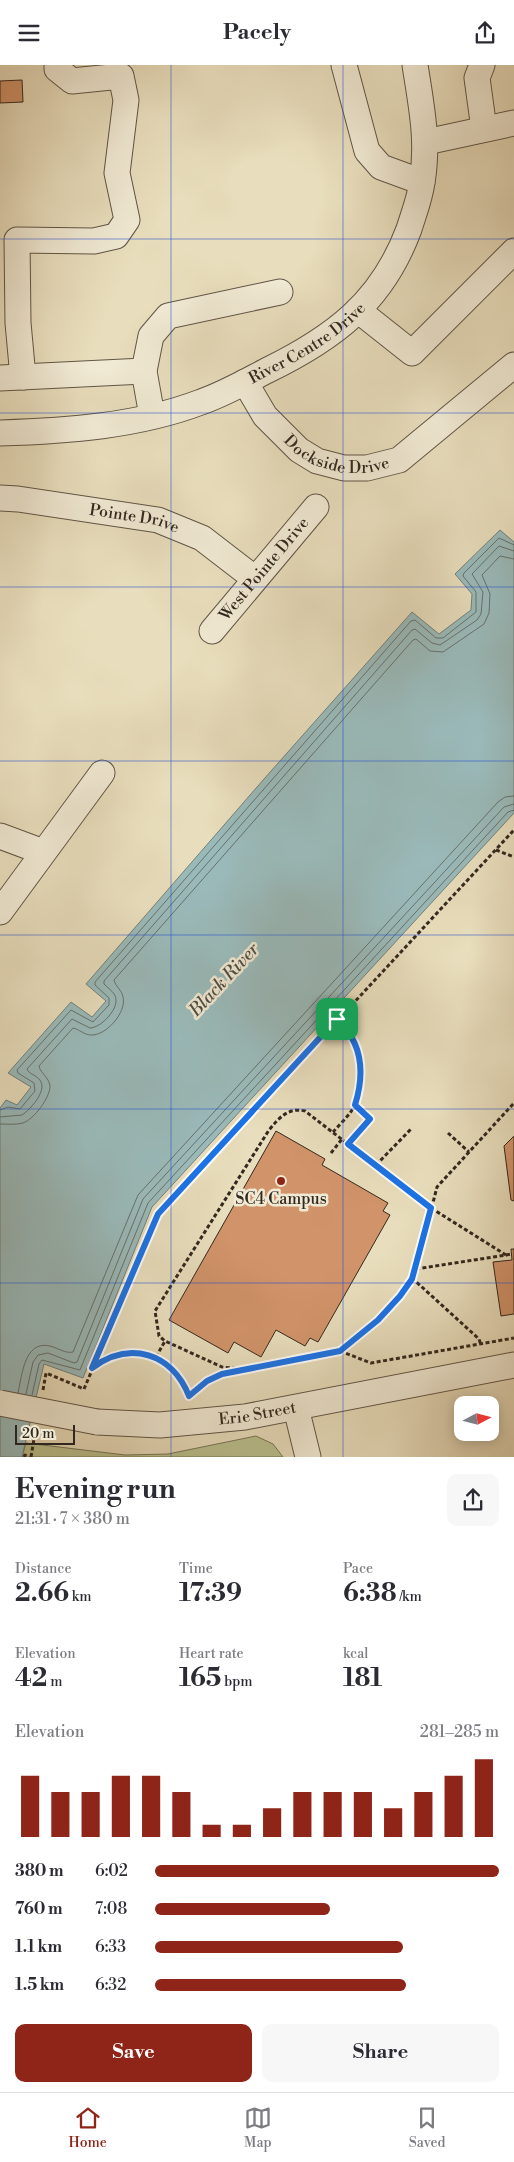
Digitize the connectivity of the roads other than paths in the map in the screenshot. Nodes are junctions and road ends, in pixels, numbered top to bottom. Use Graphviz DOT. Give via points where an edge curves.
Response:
graph roads {
  1 [pos="57,65"];
  2 [pos="344,65"];
  3 [pos="415,65"];
  4 [pos="482,65"];
  5 [pos="514,123"];
  6 [pos="484,129"];
  7 [pos="426,142"];
  8 [pos="422,182"];
  9 [pos="514,251"];
  10 [pos="280,292"];
  11 [pos="359,311"];
  12 [pos="514,365"];
  13 [pos="144,371"];
  14 [pos="11,377"];
  15 [pos="245,382"];
  16 [pos="152,416"];
  17 [pos="0,433"];
  18 [pos="0,498"];
  19 [pos="316,507"];
  20 [pos="254,578"];
  21 [pos="212,631"];
  22 [pos="102,773"];
  23 [pos="0,836"];
  24 [pos="43,852"];
  25 [pos="0,912"];
  26 [pos="514,1365"];
  27 [pos="0,1403"];
  28 [pos="296,1408"];
  29 [pos="308,1457"];
  1 -- 14 [label="street" via="57,69 72,81 120,75 126,100 117,173 127,220 116,236 94,241 17,240 18,323"];
  2 -- 8 [label="street" via="367,151 381,167"];
  3 -- 7 [label="street, River Centre Drive"];
  4 -- 6 [label="street" via="477,78"];
  5 -- 6 [label="street"];
  6 -- 7 [label="street"];
  7 -- 8 [label="street, River Centre Drive"];
  8 -- 11 [label="street, River Centre Drive" via="399,255"];
  9 -- 11 [label="street" via="412,353"];
  10 -- 13 [label="street" via="168,316 151,336"];
  11 -- 15 [label="street, River Centre Drive" via="302,354"];
  12 -- 15 [label="street, Dockside Drive" via="399,460 367,468 344,469 317,461 299,450 265,416"];
  13 -- 14 [label="street"];
  13 -- 16 [label="street"];
  15 -- 16 [label="street, River Centre Drive" via="202,402"];
  16 -- 17 [label="street, River Centre Drive" via="53,431"];
  18 -- 20 [label="street, Pointe Drive" via="158,520 202,538"];
  19 -- 20 [label="street, West Pointe Drive"];
  20 -- 21 [label="street, West Pointe Drive"];
  22 -- 24 [label="street"];
  23 -- 24 [label="street"];
  24 -- 25 [label="street"];
  26 -- 28 [label="street, Erie Street"];
  27 -- 28 [label="street, Erie Street, bridge" via="97,1422 160,1425 245,1417"];
  28 -- 29 [label="street"];
}
